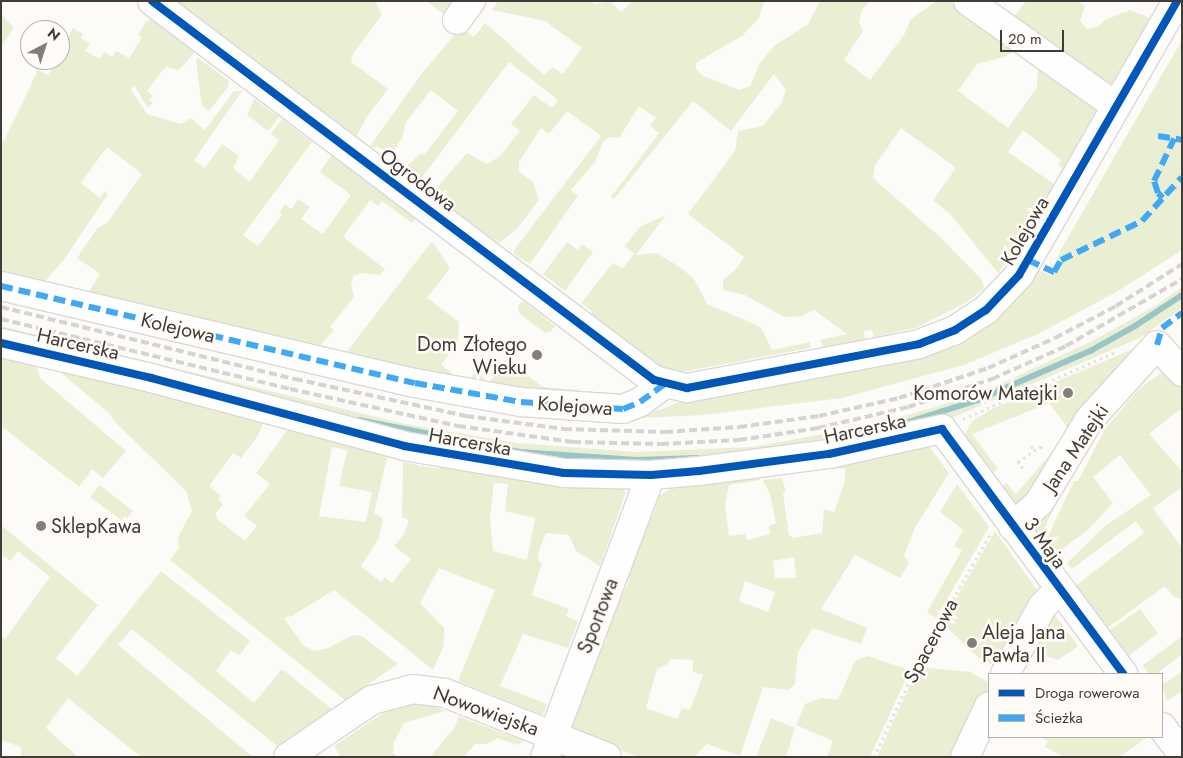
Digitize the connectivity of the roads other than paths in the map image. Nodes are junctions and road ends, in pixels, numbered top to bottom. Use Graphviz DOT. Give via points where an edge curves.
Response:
graph roads {
  1 [pos="152,1"];
  2 [pos="968,1"];
  3 [pos="1177,1"];
  4 [pos="1116,106"];
  5 [pos="1,286"];
  6 [pos="1,343"];
  7 [pos="1182,372"];
  8 [pos="665,384"];
  9 [pos="942,429"];
  10 [pos="651,475"];
  11 [pos="1003,528"];
  12 [pos="1059,589"];
  13 [pos="1007,673"];
  14 [pos="1122,673"];
  15 [pos="988,708"];
  16 [pos="1163,728"];
  17 [pos="549,746"];
  18 [pos="1182,754"];
  19 [pos="288,757"];
  20 [pos="607,757"];
  21 [pos="965,757"];
  1 -- 8 [label="street, Ogrodowa" via="654,380"];
  2 -- 4 [label="street"];
  3 -- 4 [label="street, Kolejowa"];
  4 -- 8 [label="street, Kolejowa" via="1019,275 1002,297 972,320 929,341 872,354 696,388"];
  5 -- 8 [label="street, Kolejowa" via="415,383 521,402 623,409 640,402"];
  6 -- 10 [label="street, Harcerska" via="151,378 404,446 554,472"];
  7 -- 11 [label="street, Jana Matejki" via="1157,345 1089,420 1039,502"];
  9 -- 10 [label="street, Harcerska" via="829,454"];
  9 -- 11 [label="street, 3 Maja"];
  10 -- 17 [label="street, Sportowa"];
  11 -- 12 [label="street, 3 Maja"];
  12 -- 13 [label="street" via="1042,607"];
  12 -- 14 [label="street, 3 Maja"];
  15 -- 21 [label="street"];
  16 -- 18 [label="street"];
  17 -- 19 [label="street, Nowowiejska" via="445,693 405,689 372,700"];
  17 -- 20 [label="street, Nowowiejska"];
}
